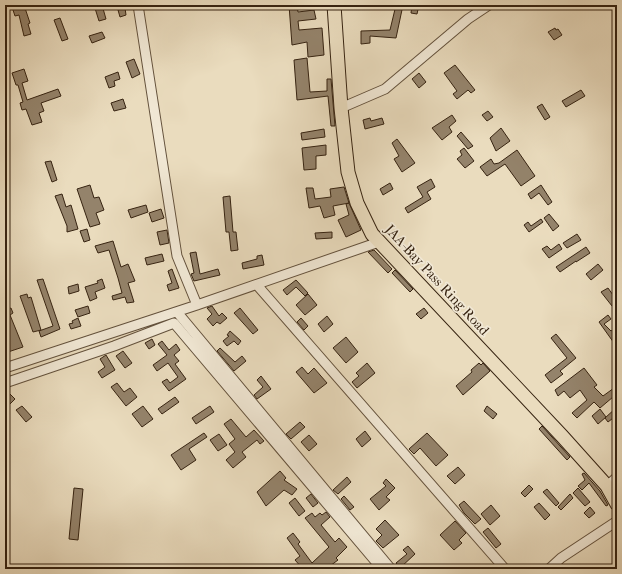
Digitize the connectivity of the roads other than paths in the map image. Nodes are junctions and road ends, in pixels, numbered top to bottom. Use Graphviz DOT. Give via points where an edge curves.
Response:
graph roads {
  1 [pos="138,5"];
  2 [pos="334,5"];
  3 [pos="489,5"];
  4 [pos="340,108"];
  5 [pos="379,242"];
  6 [pos="257,285"];
  7 [pos="197,305"];
  8 [pos="177,312"];
  9 [pos="5,368"];
  10 [pos="5,383"];
  11 [pos="617,477"];
  12 [pos="607,486"];
  13 [pos="617,504"];
  14 [pos="617,521"];
  15 [pos="382,569"];
  16 [pos="391,569"];
  17 [pos="506,569"];
  18 [pos="548,569"];
  1 -- 7 [label="street" via="177,256"];
  2 -- 4 [label="highway, JAA-Bay Pass Ring Road"];
  3 -- 4 [label="street" via="468,19 385,89"];
  4 -- 5 [label="highway, JAA-Bay Pass Ring Road" via="348,172 357,203 372,234"];
  5 -- 6 [label="street"];
  5 -- 12 [label="highway, JAA-Bay Pass Ring Road"];
  6 -- 7 [label="street"];
  6 -- 17 [label="street"];
  7 -- 8 [label="street"];
  8 -- 9 [label="street"];
  8 -- 16 [label="street"];
  10 -- 15 [label="street" via="174,323"];
  11 -- 12 [label="street"];
  12 -- 13 [label="highway, JAA-Bay Pass Ring Road"];
  14 -- 18 [label="street" via="560,558"];
}
